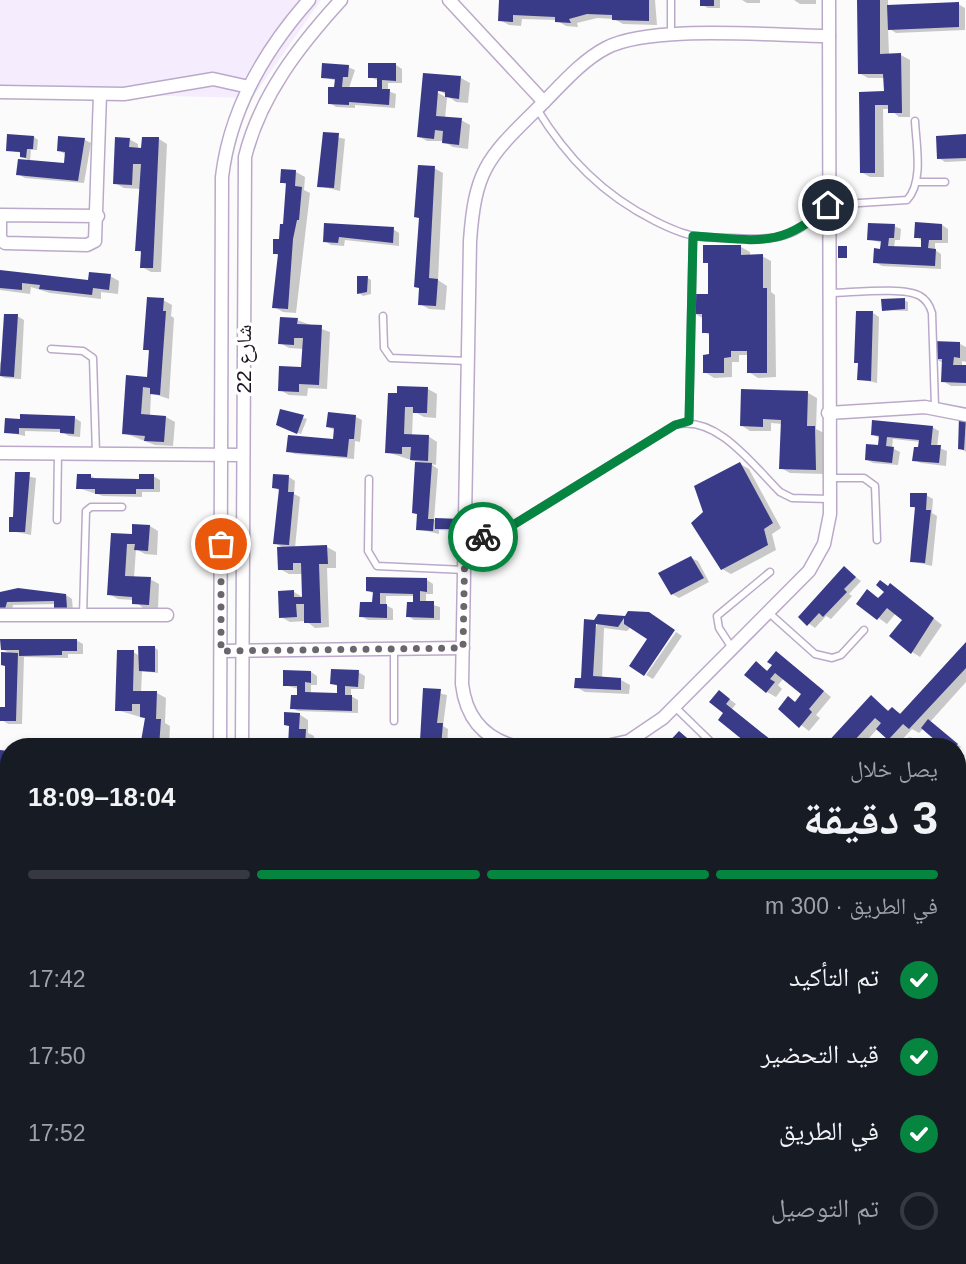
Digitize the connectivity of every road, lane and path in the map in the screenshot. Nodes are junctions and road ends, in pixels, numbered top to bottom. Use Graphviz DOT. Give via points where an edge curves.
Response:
graph roads {
  1 [pos="309,0"];
  2 [pos="341,0"];
  3 [pos="449,0"];
  4 [pos="671,0"];
  5 [pos="829,0"];
  6 [pos="671,34"];
  7 [pos="829,36"];
  8 [pos="249,87"];
  9 [pos="0,92"];
  10 [pos="100,93"];
  11 [pos="540,105"];
  12 [pos="915,121"];
  13 [pos="946,181"];
  14 [pos="916,182"];
  15 [pos="828,205"];
  16 [pos="98,216"];
  17 [pos="693,236"];
  18 [pos="828,293"];
  19 [pos="383,316"];
  20 [pos="51,349"];
  21 [pos="468,361"];
  22 [pos="935,407"];
  23 [pos="828,413"];
  24 [pos="966,415"];
  25 [pos="689,421"];
  26 [pos="0,453"];
  27 [pos="58,453"];
  28 [pos="96,454"];
  29 [pos="222,455"];
  30 [pos="242,455"];
  31 [pos="830,478"];
  32 [pos="369,479"];
  33 [pos="830,499"];
  34 [pos="122,507"];
  35 [pos="57,520"];
  36 [pos="465,540"];
  37 [pos="877,540"];
  38 [pos="465,570"];
  39 [pos="770,572"];
  40 [pos="768,612"];
  41 [pos="0,615"];
  42 [pos="83,615"];
  43 [pos="167,615"];
  44 [pos="864,630"];
  45 [pos="463,648"];
  46 [pos="732,648"];
  47 [pos="394,649"];
  48 [pos="243,650"];
  49 [pos="221,651"];
  50 [pos="675,707"];
  51 [pos="394,721"];
  52 [pos="220,738"];
  53 [pos="242,738"];
  54 [pos="494,738"];
  55 [pos="634,738"];
  56 [pos="707,738"];
  1 -- 8 [label="street, شارع 22" via="281,34"];
  2 -- 30 [label="street, شارع 22" via="300,47 269,95 246,157"];
  3 -- 11 [label="street"];
  4 -- 6 [label="lane"];
  5 -- 7 [label="street"];
  6 -- 7 [label="street"];
  6 -- 11 [label="street" via="636,37 604,48"];
  7 -- 15 [label="street"];
  8 -- 10 [label="street" via="213,79 148,92"];
  8 -- 29 [label="street, شارع 22" via="230,130 222,177"];
  9 -- 10 [label="street"];
  10 -- 16 [label="street"];
  11 -- 17 [label="lane" via="563,149 605,191 634,211"];
  11 -- 21 [label="street" via="496,148 476,189 470,241"];
  12 -- 14 [label="lane"];
  13 -- 14 [label="lane"];
  14 -- 15 [label="lane" via="915,192 897,203"];
  15 -- 17 [label="lane" via="809,225 790,235 767,240"];
  15 -- 18 [label="street"];
  16 -- 16 [label="street" via="0,215 0,239 5,243 87,244 97,237"];
  17 -- 25 [label="lane"];
  18 -- 22 [label="lane" via="908,292 929,304"];
  18 -- 23 [label="street"];
  19 -- 21 [label="lane" via="384,348 391,358"];
  20 -- 28 [label="lane" via="78,350 93,358"];
  21 -- 36 [label="street"];
  22 -- 23 [label="street"];
  22 -- 24 [label="street"];
  23 -- 31 [label="street"];
  25 -- 33 [label="lane" via="718,434 780,492 792,498"];
  25 -- 36 [label="lane" via="675,425 498,533"];
  26 -- 27 [label="street"];
  27 -- 28 [label="street"];
  27 -- 35 [label="lane"];
  28 -- 29 [label="street"];
  29 -- 30 [label="street"];
  29 -- 49 [label="street, شارع 22"];
  30 -- 48 [label="street, شارع 22"];
  31 -- 33 [label="street"];
  31 -- 37 [label="lane" via="864,478 875,486"];
  32 -- 38 [label="lane" via="368,551 377,566"];
  33 -- 40 [label="street" via="828,530 818,558"];
  34 -- 42 [label="lane" via="86,511"];
  36 -- 38 [label="street"];
  38 -- 45 [label="street"];
  39 -- 46 [label="lane" via="718,616 719,628"];
  40 -- 44 [label="lane" via="823,657 841,655"];
  40 -- 46 [label="street"];
  41 -- 42 [label="street"];
  42 -- 43 [label="street"];
  45 -- 47 [label="street"];
  45 -- 54 [label="street" via="462,684 468,713"];
  46 -- 50 [label="street"];
  47 -- 48 [label="street"];
  47 -- 51 [label="lane"];
  48 -- 49 [label="street"];
  48 -- 53 [label="street, شارع 22"];
  49 -- 52 [label="street, شارع 22"];
  50 -- 55 [label="street"];
  50 -- 56 [label="lane"];
}
